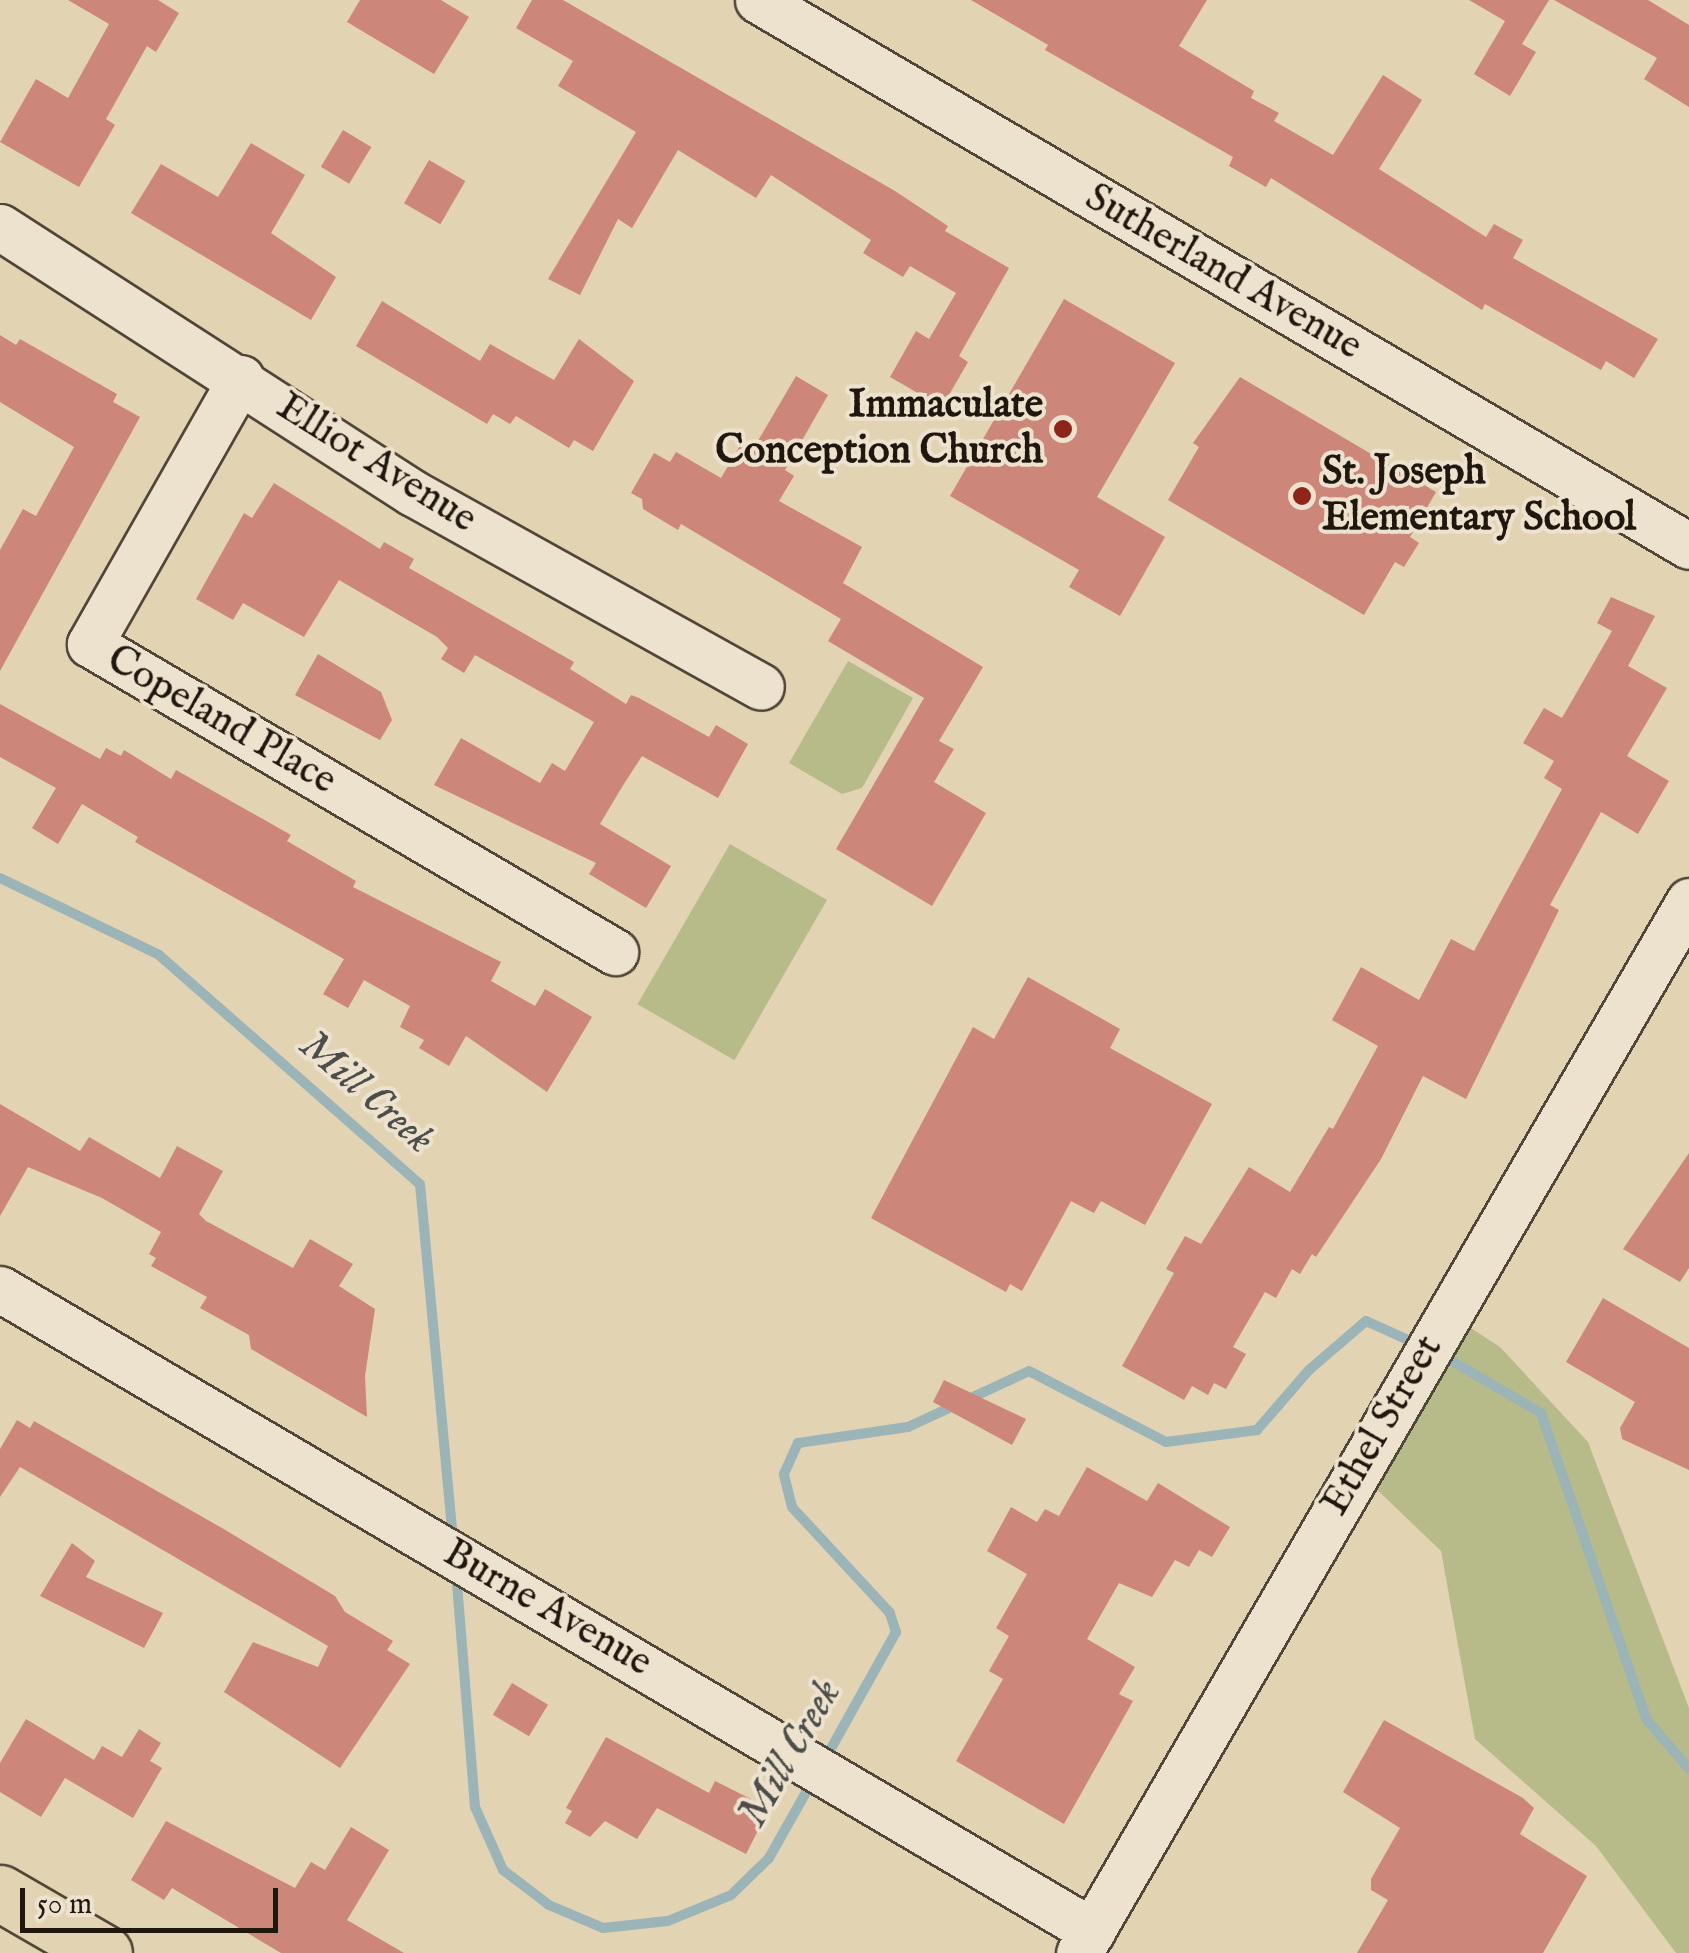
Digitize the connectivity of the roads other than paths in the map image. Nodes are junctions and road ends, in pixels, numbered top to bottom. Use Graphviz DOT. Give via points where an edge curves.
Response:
graph roads {
  1 [pos="758,0"];
  2 [pos="0,227"];
  3 [pos="241,378"];
  4 [pos="1689,546"];
  5 [pos="761,686"];
  6 [pos="1689,901"];
  7 [pos="616,952"];
  8 [pos="0,1289"];
  9 [pos="0,1892"];
  10 [pos="1086,1942"];
  11 [pos="104,1953"];
  1 -- 4 [label="street, Sutherland Avenue"];
  2 -- 3 [label="street, Elliot Avenue"];
  3 -- 5 [label="street, Elliot Avenue" via="413,493"];
  3 -- 7 [label="street, Copeland Place" via="90,644"];
  6 -- 10 [label="street, Ethel Street"];
  8 -- 10 [label="street, Burne Avenue" via="913,1823"];
  9 -- 11 [label="main road"];
}
